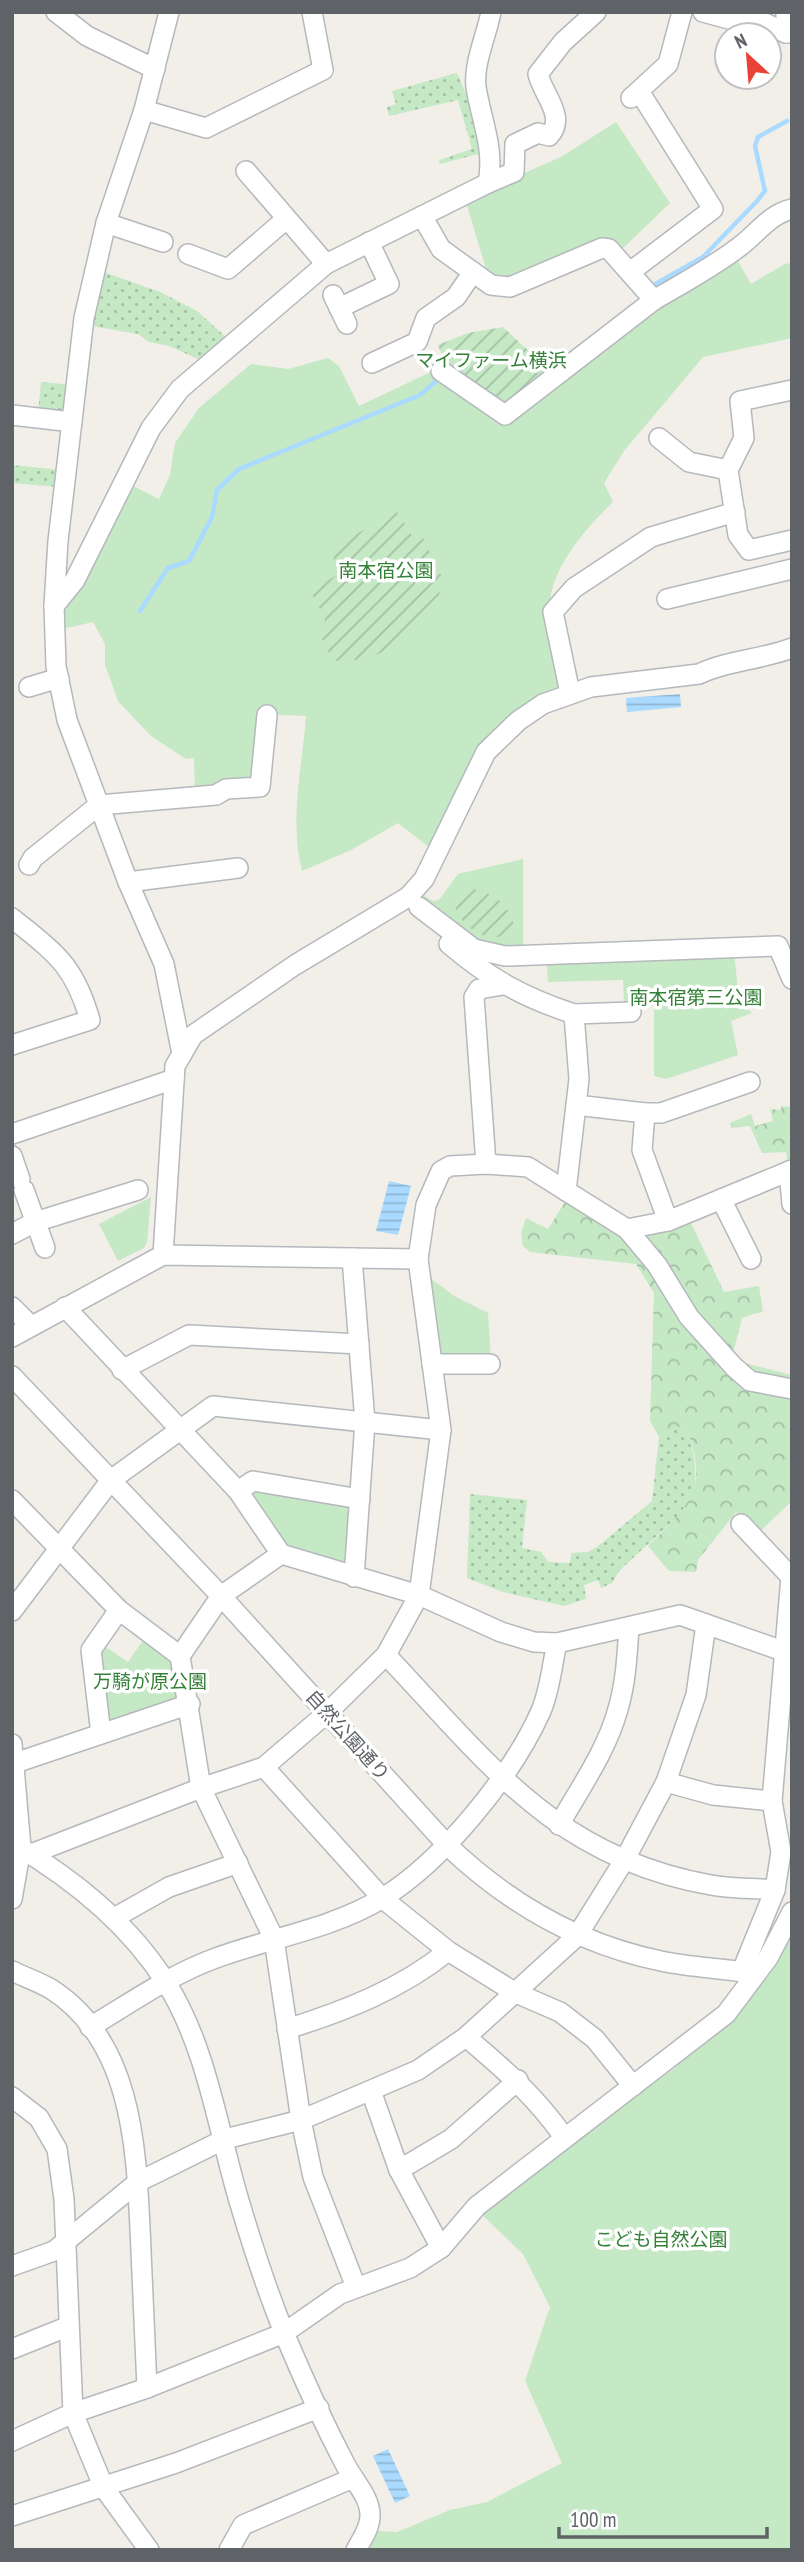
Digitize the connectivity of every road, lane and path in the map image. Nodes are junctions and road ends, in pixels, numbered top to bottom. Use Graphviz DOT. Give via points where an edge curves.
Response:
graph roads {
  1 [pos="56,12"];
  2 [pos="169,12"];
  3 [pos="312,12"];
  4 [pos="491,12"];
  5 [pos="596,12"];
  6 [pos="681,12"];
  7 [pos="703,12"];
  8 [pos="786,12"];
  9 [pos="742,17"];
  10 [pos="789,33"];
  11 [pos="155,69"];
  12 [pos="144,110"];
  13 [pos="246,172"];
  14 [pos="488,183"];
  15 [pos="792,209"];
  16 [pos="422,216"];
  17 [pos="285,220"];
  18 [pos="106,223"];
  19 [pos="163,242"];
  20 [pos="369,242"];
  21 [pos="188,254"];
  22 [pos="326,264"];
  23 [pos="473,272"];
  24 [pos="630,272"];
  25 [pos="654,300"];
  26 [pos="339,309"];
  27 [pos="372,363"];
  28 [pos="441,372"];
  29 [pos="792,390"];
  30 [pos="12,415"];
  31 [pos="72,422"];
  32 [pos="659,438"];
  33 [pos="728,470"];
  34 [pos="735,512"];
  35 [pos="792,540"];
  36 [pos="792,569"];
  37 [pos="667,599"];
  38 [pos="54,606"];
  39 [pos="792,648"];
  40 [pos="59,678"];
  41 [pos="29,687"];
  42 [pos="570,693"];
  43 [pos="267,715"];
  44 [pos="99,805"];
  45 [pos="237,868"];
  46 [pos="21,870"];
  47 [pos="128,882"];
  48 [pos="414,902"];
  49 [pos="12,918"];
  50 [pos="792,979"];
  51 [pos="503,985"];
  52 [pos="631,1012"];
  53 [pos="574,1014"];
  54 [pos="14,1039"];
  55 [pos="182,1054"];
  56 [pos="174,1079"];
  57 [pos="750,1082"];
  58 [pos="576,1105"];
  59 [pos="645,1114"];
  60 [pos="12,1134"];
  61 [pos="12,1156"];
  62 [pos="486,1164"];
  63 [pos="790,1171"];
  64 [pos="138,1190"];
  65 [pos="566,1191"];
  66 [pos="721,1199"];
  67 [pos="792,1204"];
  68 [pos="668,1221"];
  69 [pos="35,1222"];
  70 [pos="627,1229"];
  71 [pos="12,1234"];
  72 [pos="45,1248"];
  73 [pos="163,1255"];
  74 [pos="352,1258"];
  75 [pos="418,1259"];
  76 [pos="751,1259"];
  77 [pos="12,1307"];
  78 [pos="65,1307"];
  79 [pos="31,1326"];
  80 [pos="12,1336"];
  81 [pos="359,1344"];
  82 [pos="432,1364"];
  83 [pos="490,1364"];
  84 [pos="121,1370"];
  85 [pos="12,1376"];
  86 [pos="792,1389"];
  87 [pos="365,1422"];
  88 [pos="179,1429"];
  89 [pos="441,1430"];
  90 [pos="111,1480"];
  91 [pos="238,1491"];
  92 [pos="360,1499"];
  93 [pos="12,1500"];
  94 [pos="741,1524"];
  95 [pos="60,1547"];
  96 [pos="281,1555"];
  97 [pos="354,1577"];
  98 [pos="791,1577"];
  99 [pos="419,1595"];
  100 [pos="221,1596"];
  101 [pos="119,1610"];
  102 [pos="12,1611"];
  103 [pos="706,1624"];
  104 [pos="629,1628"];
  105 [pos="557,1643"];
  106 [pos="783,1651"];
  107 [pos="386,1655"];
  108 [pos="180,1656"];
  109 [pos="190,1704"];
  110 [pos="327,1713"];
  111 [pos="101,1734"];
  112 [pos="12,1744"];
  113 [pos="13,1764"];
  114 [pos="264,1767"];
  115 [pos="500,1777"];
  116 [pos="666,1782"];
  117 [pos="201,1788"];
  118 [pos="772,1801"];
  119 [pos="559,1825"];
  120 [pos="448,1846"];
  121 [pos="19,1848"];
  122 [pos="625,1859"];
  123 [pos="238,1863"];
  124 [pos="775,1890"];
  125 [pos="382,1898"];
  126 [pos="12,1899"];
  127 [pos="792,1912"];
  128 [pos="114,1918"];
  129 [pos="577,1936"];
  130 [pos="274,1938"];
  131 [pos="448,1951"];
  132 [pos="12,1971"];
  133 [pos="749,1972"];
  134 [pos="166,1982"];
  135 [pos="516,1993"];
  136 [pos="90,2027"];
  137 [pos="287,2029"];
  138 [pos="466,2037"];
  139 [pos="518,2080"];
  140 [pos="633,2086"];
  141 [pos="371,2091"];
  142 [pos="12,2098"];
  143 [pos="301,2120"];
  144 [pos="564,2137"];
  145 [pos="225,2139"];
  146 [pos="399,2170"];
  147 [pos="138,2182"];
  148 [pos="65,2242"];
  149 [pos="441,2248"];
  150 [pos="12,2266"];
  151 [pos="356,2287"];
  152 [pos="69,2326"];
  153 [pos="284,2333"];
  154 [pos="12,2349"];
  155 [pos="147,2388"];
  156 [pos="319,2408"];
  157 [pos="73,2413"];
  158 [pos="12,2441"];
  159 [pos="353,2478"];
  160 [pos="104,2488"];
  161 [pos="12,2516"];
  162 [pos="149,2550"];
  163 [pos="229,2550"];
  164 [pos="356,2550"];
  1 -- 11 [label="street" via="87,36"];
  2 -- 11 [label="street"];
  3 -- 12 [label="street" via="323,70 206,128"];
  4 -- 14 [label="street" via="476,82 489,136"];
  5 -- 14 [label="street" via="563,42 538,74 556,113 554,130 549,136 538,133 515,144 514,172"];
  6 -- 24 [label="street" via="668,64 634,95 713,209"];
  7 -- 9 [label="street"];
  8 -- 10 [label="street"];
  9 -- 10 [label="street"];
  11 -- 12 [label="street"];
  12 -- 18 [label="street"];
  13 -- 17 [label="street"];
  14 -- 16 [label="street"];
  15 -- 25 [label="street" via="768,219 716,264"];
  16 -- 20 [label="street"];
  16 -- 23 [label="street" via="441,249"];
  17 -- 21 [label="street" via="228,269"];
  17 -- 22 [label="street"];
  18 -- 19 [label="street"];
  18 -- 31 [label="street" via="84,318"];
  20 -- 22 [label="street"];
  20 -- 26 [label="street" via="389,285"];
  22 -- 38 [label="street" via="180,389 151,428 75,580"];
  23 -- 24 [label="street" via="491,285 510,287 602,248 609,249"];
  23 -- 27 [label="street" via="456,297 426,318 417,342"];
  24 -- 25 [label="street"];
  25 -- 28 [label="street" via="505,415"];
  29 -- 33 [label="street" via="740,401 744,438"];
  30 -- 31 [label="street"];
  31 -- 38 [label="street"];
  32 -- 33 [label="street" via="689,462"];
  33 -- 34 [label="street"];
  34 -- 35 [label="street" via="738,535 750,550"];
  34 -- 42 [label="street" via="651,537 574,588 553,612"];
  36 -- 37 [label="street"];
  38 -- 40 [label="street"];
  39 -- 42 [label="street" via="699,674"];
  40 -- 41 [label="street"];
  40 -- 44 [label="street" via="67,720"];
  42 -- 48 [label="street" via="518,721 486,752"];
  43 -- 44 [label="street" via="260,787"];
  44 -- 46 [label="street"];
  44 -- 47 [label="street"];
  45 -- 47 [label="street"];
  47 -- 55 [label="street" via="164,964"];
  48 -- 50 [label="street" via="474,948 505,956 778,946"];
  48 -- 51 [label="street" via="430,928"];
  48 -- 55 [label="street" via="295,965 193,1035"];
  49 -- 54 [label="street" via="64,964 80,986 90,1020"];
  51 -- 53 [label="street"];
  51 -- 62 [label="street" via="479,989 474,997"];
  52 -- 53 [label="street"];
  53 -- 58 [label="street" via="579,1079"];
  55 -- 56 [label="street"];
  56 -- 60 [label="street"];
  56 -- 73 [label="street"];
  57 -- 59 [label="street" via="661,1113"];
  58 -- 59 [label="street"];
  58 -- 65 [label="street"];
  59 -- 68 [label="street" via="642,1150"];
  61 -- 69 [label="street"];
  62 -- 65 [label="street" via="528,1167"];
  62 -- 75 [label="street" via="450,1166 441,1171 426,1205"];
  63 -- 66 [label="street"];
  63 -- 67 [label="street"];
  64 -- 69 [label="street"];
  65 -- 70 [label="street"];
  66 -- 68 [label="street"];
  66 -- 76 [label="street"];
  68 -- 70 [label="street"];
  69 -- 71 [label="street"];
  69 -- 72 [label="street"];
  70 -- 86 [label="street" via="657,1265 689,1317 734,1367 750,1381"];
  73 -- 74 [label="street"];
  73 -- 78 [label="street"];
  74 -- 75 [label="street"];
  74 -- 81 [label="street"];
  75 -- 82 [label="street"];
  77 -- 79 [label="street"];
  78 -- 79 [label="street"];
  78 -- 84 [label="street"];
  79 -- 80 [label="street"];
  81 -- 84 [label="street" via="189,1335"];
  81 -- 87 [label="street"];
  82 -- 83 [label="street"];
  82 -- 89 [label="street"];
  84 -- 88 [label="street"];
  85 -- 90 [label="street, 自然公園通り"];
  87 -- 88 [label="street" via="213,1406"];
  87 -- 89 [label="street"];
  87 -- 92 [label="street"];
  88 -- 90 [label="street"];
  88 -- 91 [label="street"];
  89 -- 99 [label="street"];
  90 -- 95 [label="street"];
  90 -- 100 [label="street, 自然公園通り"];
  91 -- 92 [label="street" via="253,1481"];
  91 -- 96 [label="street"];
  92 -- 97 [label="street"];
  93 -- 95 [label="street"];
  94 -- 98 [label="street"];
  95 -- 101 [label="street"];
  95 -- 102 [label="street"];
  96 -- 97 [label="street"];
  96 -- 100 [label="street"];
  97 -- 99 [label="street"];
  98 -- 106 [label="street"];
  99 -- 105 [label="street" via="501,1632"];
  99 -- 107 [label="street"];
  100 -- 108 [label="street"];
  100 -- 110 [label="street, 自然公園通り"];
  101 -- 108 [label="street"];
  101 -- 111 [label="street" via="91,1650"];
  103 -- 104 [label="street" via="680,1615"];
  103 -- 106 [label="street"];
  103 -- 116 [label="street" via="696,1695"];
  104 -- 105 [label="street"];
  104 -- 119 [label="street" via="618,1710 603,1748"];
  105 -- 115 [label="street" via="542,1709"];
  106 -- 118 [label="street"];
  107 -- 110 [label="street"];
  107 -- 115 [label="street"];
  108 -- 109 [label="street"];
  109 -- 111 [label="street"];
  109 -- 117 [label="street"];
  110 -- 114 [label="street"];
  110 -- 120 [label="street, 自然公園通り"];
  111 -- 113 [label="street"];
  112 -- 113 [label="street"];
  113 -- 121 [label="street"];
  114 -- 117 [label="street"];
  114 -- 125 [label="street"];
  115 -- 119 [label="street"];
  115 -- 120 [label="street"];
  116 -- 118 [label="street" via="713,1795"];
  116 -- 122 [label="street"];
  117 -- 121 [label="street"];
  117 -- 123 [label="street"];
  118 -- 124 [label="street" via="781,1852"];
  119 -- 122 [label="street"];
  120 -- 125 [label="street"];
  120 -- 129 [label="street, 自然公園通り" via="482,1878 546,1922"];
  121 -- 126 [label="street"];
  121 -- 128 [label="street"];
  122 -- 124 [label="street" via="712,1885"];
  122 -- 129 [label="street"];
  123 -- 128 [label="street" via="169,1887"];
  123 -- 130 [label="street"];
  124 -- 133 [label="street"];
  125 -- 130 [label="street" via="343,1917"];
  125 -- 131 [label="street"];
  127 -- 133 [label="street" via="780,1939"];
  128 -- 134 [label="street"];
  129 -- 133 [label="street, 自然公園通り" via="663,1962"];
  129 -- 135 [label="street"];
  130 -- 134 [label="street" via="213,1959"];
  130 -- 137 [label="street"];
  131 -- 135 [label="street"];
  131 -- 137 [label="street" via="364,2003"];
  132 -- 136 [label="street" via="51,1990"];
  133 -- 140 [label="street" via="726,2014"];
  134 -- 136 [label="street"];
  134 -- 145 [label="street" via="186,2020"];
  135 -- 138 [label="street"];
  135 -- 140 [label="street" via="560,2012 595,2039"];
  136 -- 147 [label="street" via="108,2054 127,2104"];
  137 -- 143 [label="street"];
  138 -- 139 [label="street"];
  138 -- 141 [label="street" via="418,2070"];
  139 -- 144 [label="street"];
  139 -- 146 [label="street" via="451,2139"];
  140 -- 144 [label="street"];
  141 -- 143 [label="street"];
  141 -- 146 [label="street"];
  142 -- 148 [label="street" via="39,2118 57,2149"];
  143 -- 145 [label="street"];
  143 -- 151 [label="street" via="313,2176"];
  144 -- 149 [label="street" via="477,2206"];
  145 -- 147 [label="street"];
  145 -- 153 [label="street" via="240,2203"];
  146 -- 149 [label="street"];
  147 -- 148 [label="street"];
  147 -- 155 [label="street"];
  148 -- 150 [label="street" via="54,2251"];
  148 -- 152 [label="street"];
  149 -- 151 [label="street" via="410,2268"];
  151 -- 153 [label="street"];
  152 -- 154 [label="street"];
  152 -- 157 [label="street"];
  153 -- 155 [label="street"];
  153 -- 156 [label="street"];
  155 -- 157 [label="street"];
  156 -- 159 [label="street"];
  156 -- 160 [label="street"];
  157 -- 158 [label="street"];
  157 -- 160 [label="street"];
  159 -- 163 [label="street" via="243,2525"];
  159 -- 164 [label="street" via="371,2514"];
  160 -- 161 [label="street"];
  160 -- 162 [label="street"];
}
